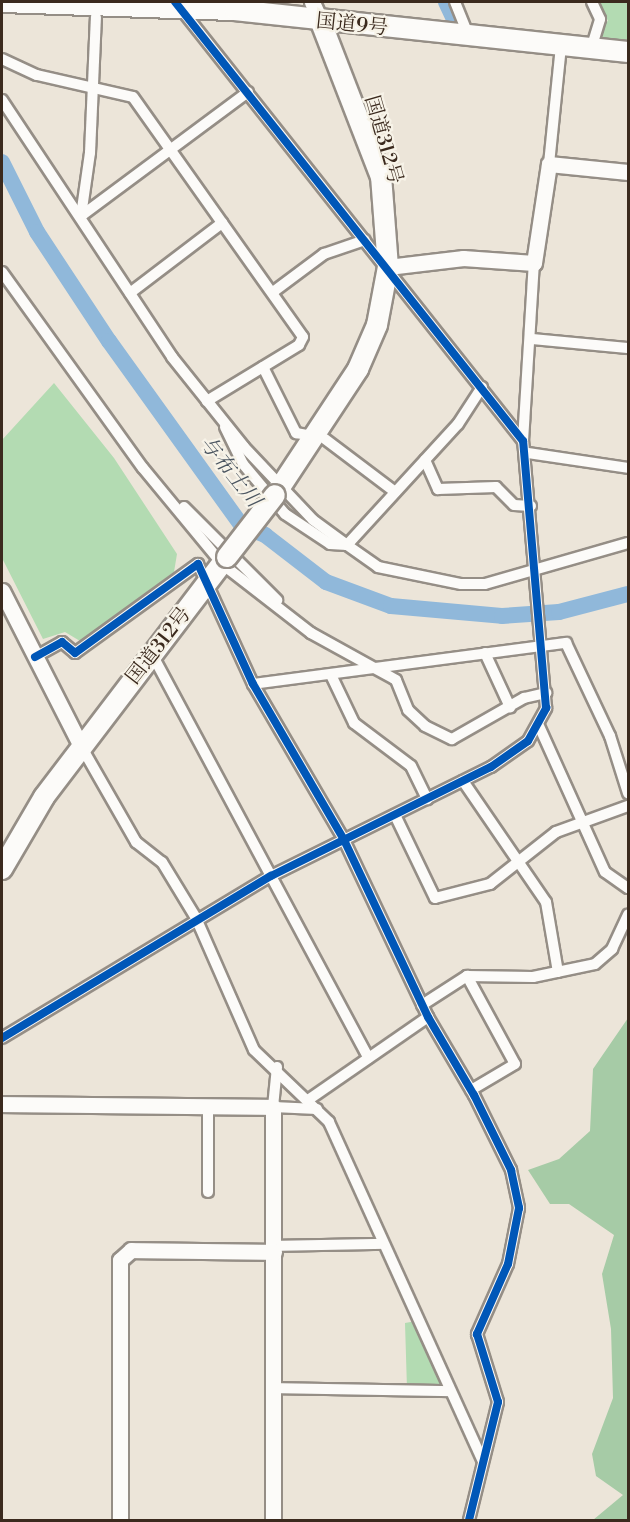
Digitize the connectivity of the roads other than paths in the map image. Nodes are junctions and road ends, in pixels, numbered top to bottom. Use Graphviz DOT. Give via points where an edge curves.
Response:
graph roads {
  1 [pos="3,2"];
  2 [pos="312,2"];
  3 [pos="455,2"];
  4 [pos="592,2"];
  5 [pos="178,4"];
  6 [pos="225,6"];
  7 [pos="96,17"];
  8 [pos="321,22"];
  9 [pos="469,37"];
  10 [pos="561,46"];
  11 [pos="591,48"];
  12 [pos="628,52"];
  13 [pos="2,59"];
  14 [pos="92,90"];
  15 [pos="248,92"];
  16 [pos="2,100"];
  17 [pos="169,150"];
  18 [pos="549,164"];
  19 [pos="628,172"];
  20 [pos="81,216"];
  21 [pos="222,223"];
  22 [pos="366,240"];
  23 [pos="534,262"];
  24 [pos="388,267"];
  25 [pos="2,272"];
  26 [pos="273,292"];
  27 [pos="130,293"];
  28 [pos="532,339"];
  29 [pos="628,348"];
  30 [pos="263,367"];
  31 [pos="482,387"];
  32 [pos="207,401"];
  33 [pos="222,419"];
  34 [pos="307,435"];
  35 [pos="325,439"];
  36 [pos="523,441"];
  37 [pos="528,453"];
  38 [pos="425,460"];
  39 [pos="628,468"];
  40 [pos="163,490"];
  41 [pos="278,490"];
  42 [pos="395,492"];
  43 [pos="531,506"];
  44 [pos="628,543"];
  45 [pos="347,545"];
  46 [pos="225,560"];
  47 [pos="535,572"];
  48 [pos="207,584"];
  49 [pos="2,591"];
  50 [pos="284,610"];
  51 [pos="540,649"];
  52 [pos="485,653"];
  53 [pos="153,656"];
  54 [pos="35,657"];
  55 [pos="380,668"];
  56 [pos="332,677"];
  57 [pos="253,684"];
  58 [pos="546,693"];
  59 [pos="510,707"];
  60 [pos="539,726"];
  61 [pos="81,746"];
  62 [pos="464,781"];
  63 [pos="628,793"];
  64 [pos="427,800"];
  65 [pos="628,806"];
  66 [pos="395,815"];
  67 [pos="581,823"];
  68 [pos="344,840"];
  69 [pos="518,863"];
  70 [pos="2,869"];
  71 [pos="272,876"];
  72 [pos="628,888"];
  73 [pos="628,915"];
  74 [pos="196,918"];
  75 [pos="558,972"];
  76 [pos="467,976"];
  77 [pos="422,1005"];
  78 [pos="428,1017"];
  79 [pos="2,1038"];
  80 [pos="369,1058"];
  81 [pos="277,1067"];
  82 [pos="471,1089"];
  83 [pos="308,1100"];
  84 [pos="2,1104"];
  85 [pos="208,1106"];
  86 [pos="273,1107"];
  87 [pos="317,1109"];
  88 [pos="208,1192"];
  89 [pos="382,1244"];
  90 [pos="274,1249"];
  91 [pos="273,1388"];
  92 [pos="450,1391"];
  93 [pos="482,1460"];
  94 [pos="120,1521"];
  95 [pos="273,1521"];
  96 [pos="469,1521"];
  1 -- 5 [label="highway, 国道9号"];
  2 -- 8 [label="street"];
  3 -- 9 [label="street"];
  4 -- 11 [label="street" via="600,19"];
  5 -- 6 [label="highway, 国道9号"];
  5 -- 15 [label="street"];
  6 -- 8 [label="highway, 国道9号"];
  7 -- 14 [label="street"];
  8 -- 9 [label="highway, 国道9号"];
  8 -- 24 [label="highway, 国道312号" via="381,177"];
  9 -- 10 [label="highway, 国道9号"];
  10 -- 11 [label="highway, 国道9号"];
  10 -- 18 [label="street"];
  11 -- 12 [label="highway, 国道9号"];
  13 -- 14 [label="street"];
  14 -- 17 [label="street" via="133,97"];
  14 -- 20 [label="street"];
  15 -- 17 [label="street"];
  15 -- 22 [label="street"];
  16 -- 20 [label="street"];
  17 -- 20 [label="street"];
  17 -- 21 [label="street"];
  18 -- 19 [label="street"];
  18 -- 23 [label="street"];
  20 -- 27 [label="street"];
  21 -- 26 [label="street"];
  21 -- 27 [label="street"];
  22 -- 24 [label="street"];
  22 -- 26 [label="street" via="324,254"];
  23 -- 24 [label="street" via="462,258"];
  23 -- 28 [label="street"];
  24 -- 31 [label="street"];
  24 -- 41 [label="highway, 国道312号" via="377,325 358,369"];
  25 -- 40 [label="street"];
  26 -- 30 [label="street" via="303,337"];
  27 -- 32 [label="street"];
  28 -- 29 [label="street"];
  28 -- 36 [label="street"];
  30 -- 32 [label="street"];
  30 -- 34 [label="street" via="296,433"];
  31 -- 36 [label="street"];
  31 -- 38 [label="street"];
  32 -- 33 [label="street"];
  33 -- 41 [label="street"];
  33 -- 45 [label="street" via="243,464 285,514 330,544"];
  35 -- 42 [label="street"];
  36 -- 37 [label="street"];
  37 -- 39 [label="street"];
  37 -- 43 [label="street"];
  38 -- 42 [label="street"];
  38 -- 43 [label="street" via="438,489 495,487 514,505"];
  40 -- 46 [label="street"];
  40 -- 50 [label="street" via="208,526"];
  41 -- 45 [label="street"];
  41 -- 46 [label="highway, 国道312号, bridge"];
  42 -- 45 [label="street"];
  43 -- 47 [label="street"];
  44 -- 47 [label="street"];
  45 -- 47 [label="street" via="378,567 436,582 484,584"];
  46 -- 48 [label="highway, 国道312号"];
  46 -- 50 [label="street"];
  47 -- 51 [label="street"];
  48 -- 53 [label="highway, 国道312号"];
  48 -- 54 [label="street" via="198,564 75,653 62,642"];
  48 -- 57 [label="street"];
  49 -- 54 [label="street"];
  50 -- 55 [label="street" via="335,649"];
  51 -- 52 [label="street"];
  51 -- 58 [label="street"];
  51 -- 63 [label="street" via="566,643 610,736"];
  52 -- 55 [label="street"];
  52 -- 59 [label="street"];
  53 -- 61 [label="highway, 国道312号"];
  53 -- 71 [label="street"];
  54 -- 61 [label="street"];
  55 -- 56 [label="street"];
  55 -- 59 [label="street" via="396,680 408,710 452,739"];
  56 -- 57 [label="street"];
  56 -- 64 [label="street" via="354,723 411,765"];
  57 -- 68 [label="street"];
  58 -- 59 [label="street"];
  58 -- 60 [label="street"];
  60 -- 62 [label="street" via="519,750"];
  60 -- 67 [label="street"];
  61 -- 70 [label="highway, 国道312号"];
  61 -- 74 [label="street" via="136,842 162,862"];
  62 -- 64 [label="street"];
  62 -- 69 [label="street"];
  64 -- 66 [label="street"];
  65 -- 67 [label="street"];
  66 -- 68 [label="street"];
  66 -- 69 [label="street" via="435,898 489,884"];
  67 -- 69 [label="street" via="556,832"];
  67 -- 72 [label="street" via="606,872"];
  68 -- 71 [label="street"];
  68 -- 77 [label="street"];
  69 -- 75 [label="street" via="552,914"];
  71 -- 74 [label="street"];
  71 -- 80 [label="street"];
  73 -- 75 [label="street" via="612,949 595,964"];
  74 -- 79 [label="street" via="95,986"];
  74 -- 81 [label="street" via="237,1022 254,1050"];
  75 -- 76 [label="street"];
  76 -- 77 [label="street"];
  76 -- 82 [label="street" via="515,1064"];
  77 -- 78 [label="street"];
  78 -- 80 [label="street"];
  78 -- 82 [label="street"];
  80 -- 83 [label="street"];
  81 -- 83 [label="street"];
  81 -- 86 [label="street"];
  82 -- 93 [label="street" via="511,1170 519,1208 508,1264 477,1334 498,1402"];
  83 -- 87 [label="street"];
  84 -- 85 [label="street"];
  85 -- 86 [label="street"];
  85 -- 88 [label="street"];
  86 -- 87 [label="street"];
  86 -- 90 [label="street"];
  87 -- 89 [label="street" via="350,1160"];
  89 -- 90 [label="street"];
  89 -- 92 [label="street"];
  90 -- 91 [label="street"];
  90 -- 94 [label="street" via="130,1250 120,1260"];
  91 -- 92 [label="street"];
  91 -- 95 [label="street"];
  92 -- 93 [label="street"];
  93 -- 96 [label="street"];
}
